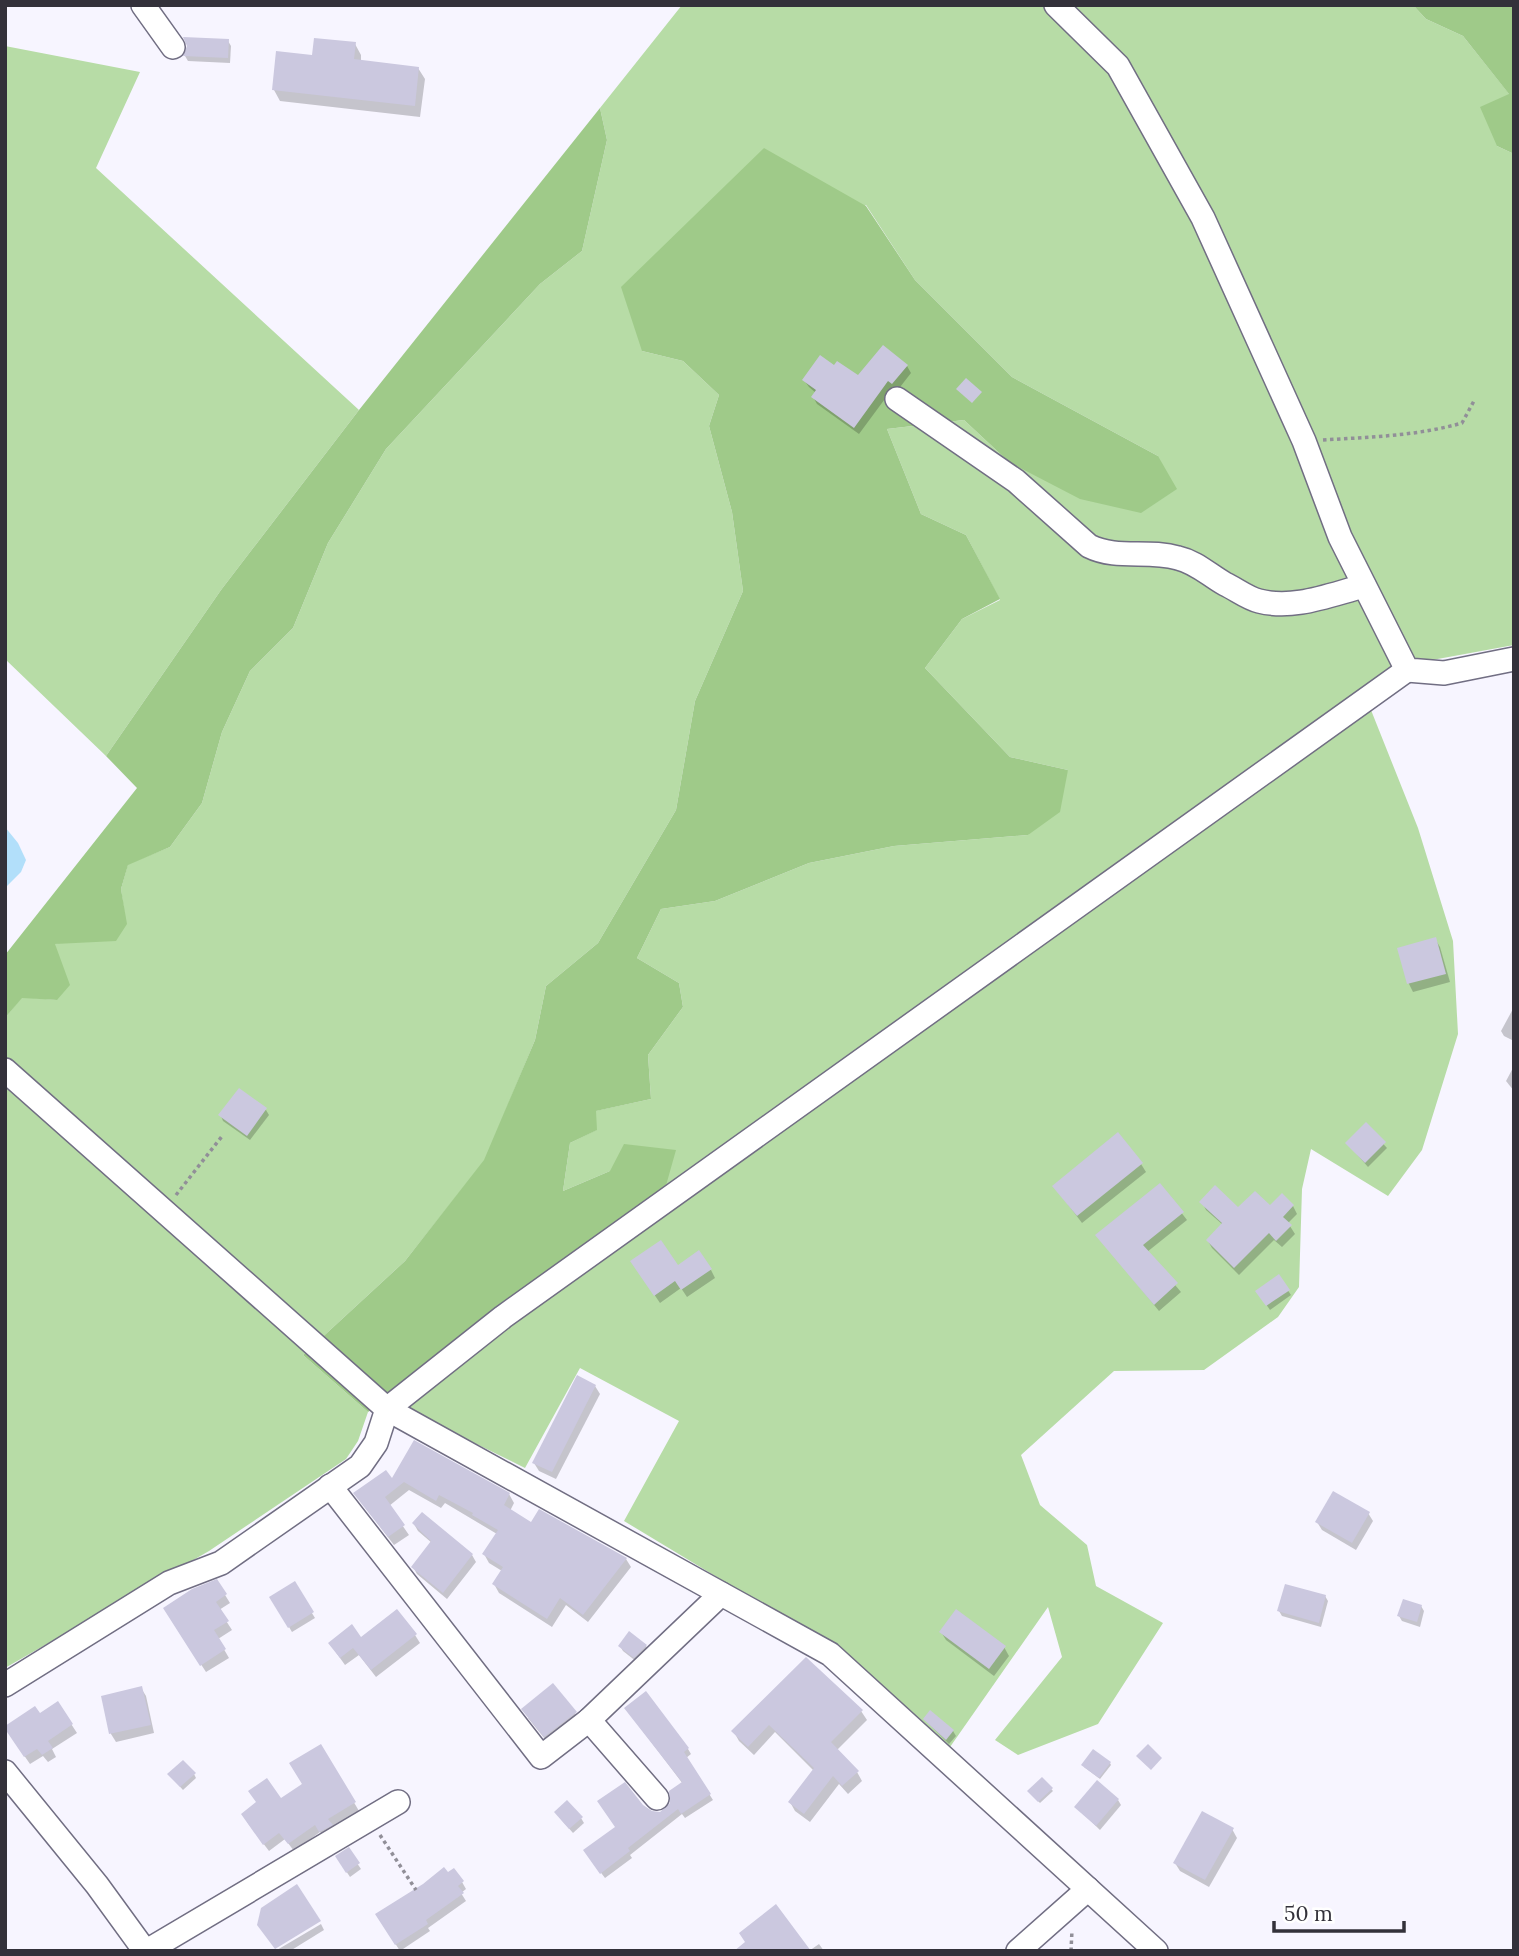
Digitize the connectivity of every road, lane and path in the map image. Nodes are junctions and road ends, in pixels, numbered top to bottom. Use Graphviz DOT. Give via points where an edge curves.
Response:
graph roads {
  1 [pos="143,5"];
  2 [pos="1056,5"];
  3 [pos="173,47"];
  4 [pos="897,399"];
  5 [pos="1475,399"];
  6 [pos="1304,441"];
  7 [pos="1364,586"];
  8 [pos="1514,659"];
  9 [pos="1407,670"];
  10 [pos="5,1070"];
  11 [pos="223,1135"];
  12 [pos="164,1211"];
  13 [pos="387,1409"];
  14 [pos="330,1486"];
  15 [pos="721,1594"];
  16 [pos="5,1685"];
  17 [pos="589,1720"];
  18 [pos="5,1772"];
  19 [pos="657,1798"];
  20 [pos="398,1802"];
  21 [pos="369,1818"];
  22 [pos="1088,1889"];
  23 [pos="416,1890"];
  24 [pos="146,1951"];
  25 [pos="1018,1951"];
  26 [pos="1156,1951"];
  1 -- 3 [label="street"];
  2 -- 6 [label="street" via="1118,65 1203,218"];
  4 -- 7 [label="street" via="1016,481 1100,551 1178,558 1256,600 1276,604 1294,605"];
  5 -- 6 [label="path" via="1462,423 1443,428"];
  6 -- 7 [label="street"];
  7 -- 9 [label="street"];
  8 -- 9 [label="street" via="1444,673"];
  9 -- 13 [label="street" via="503,1317"];
  10 -- 12 [label="street"];
  11 -- 12 [label="path"];
  12 -- 13 [label="street"];
  13 -- 14 [label="street" via="376,1443 360,1466"];
  13 -- 15 [label="street"];
  14 -- 16 [label="street" via="220,1563 169,1583"];
  14 -- 17 [label="street" via="541,1757"];
  15 -- 17 [label="street"];
  15 -- 22 [label="street" via="830,1654"];
  17 -- 19 [label="street"];
  18 -- 24 [label="street"];
  20 -- 21 [label="street"];
  21 -- 23 [label="path"];
  21 -- 24 [label="street"];
  22 -- 25 [label="street"];
  22 -- 26 [label="street"];
}
